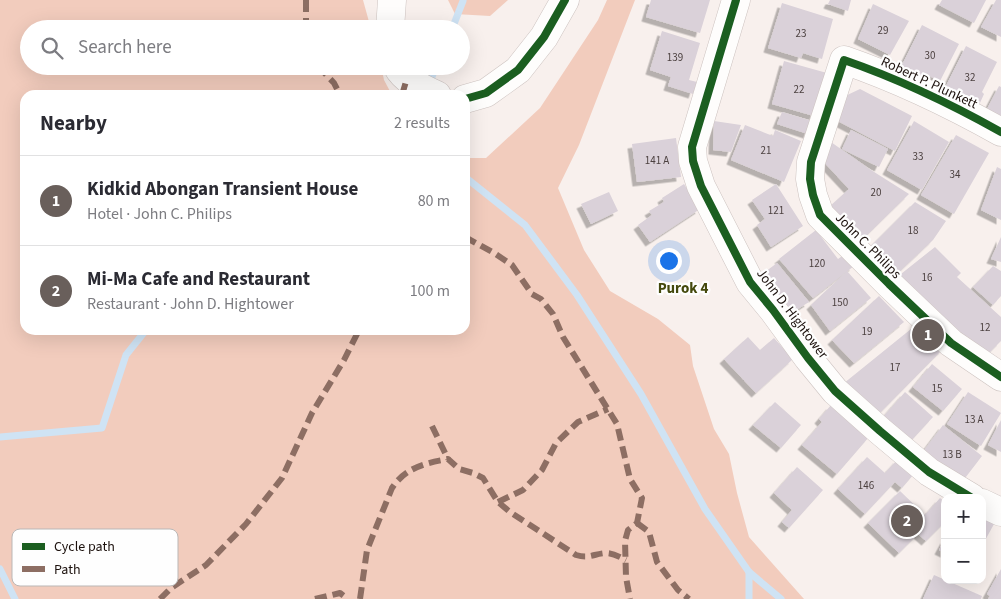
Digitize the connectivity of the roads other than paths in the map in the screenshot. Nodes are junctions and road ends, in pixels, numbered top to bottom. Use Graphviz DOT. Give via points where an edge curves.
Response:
graph roads {
  1 [pos="392,0"];
  2 [pos="565,0"];
  3 [pos="736,0"];
  4 [pos="391,20"];
  5 [pos="844,60"];
  6 [pos="405,75"];
  7 [pos="427,90"];
  8 [pos="470,98"];
  9 [pos="1001,132"];
  10 [pos="1001,377"];
  11 [pos="965,494"];
  12 [pos="986,505"];
  13 [pos="1001,512"];
  1 -- 4 [label="street"];
  2 -- 8 [label="street" via="544,37 518,70 486,93"];
  3 -- 11 [label="street, John D. Hightower" via="692,147 701,186 750,282 835,391 929,472"];
  5 -- 9 [label="street, Robert P. Plunkett" via="887,75"];
  5 -- 10 [label="street, John C. Philips" via="811,162 810,179 820,216 951,342"];
  6 -- 7 [label="street"];
  12 -- 13 [label="street"];
}
